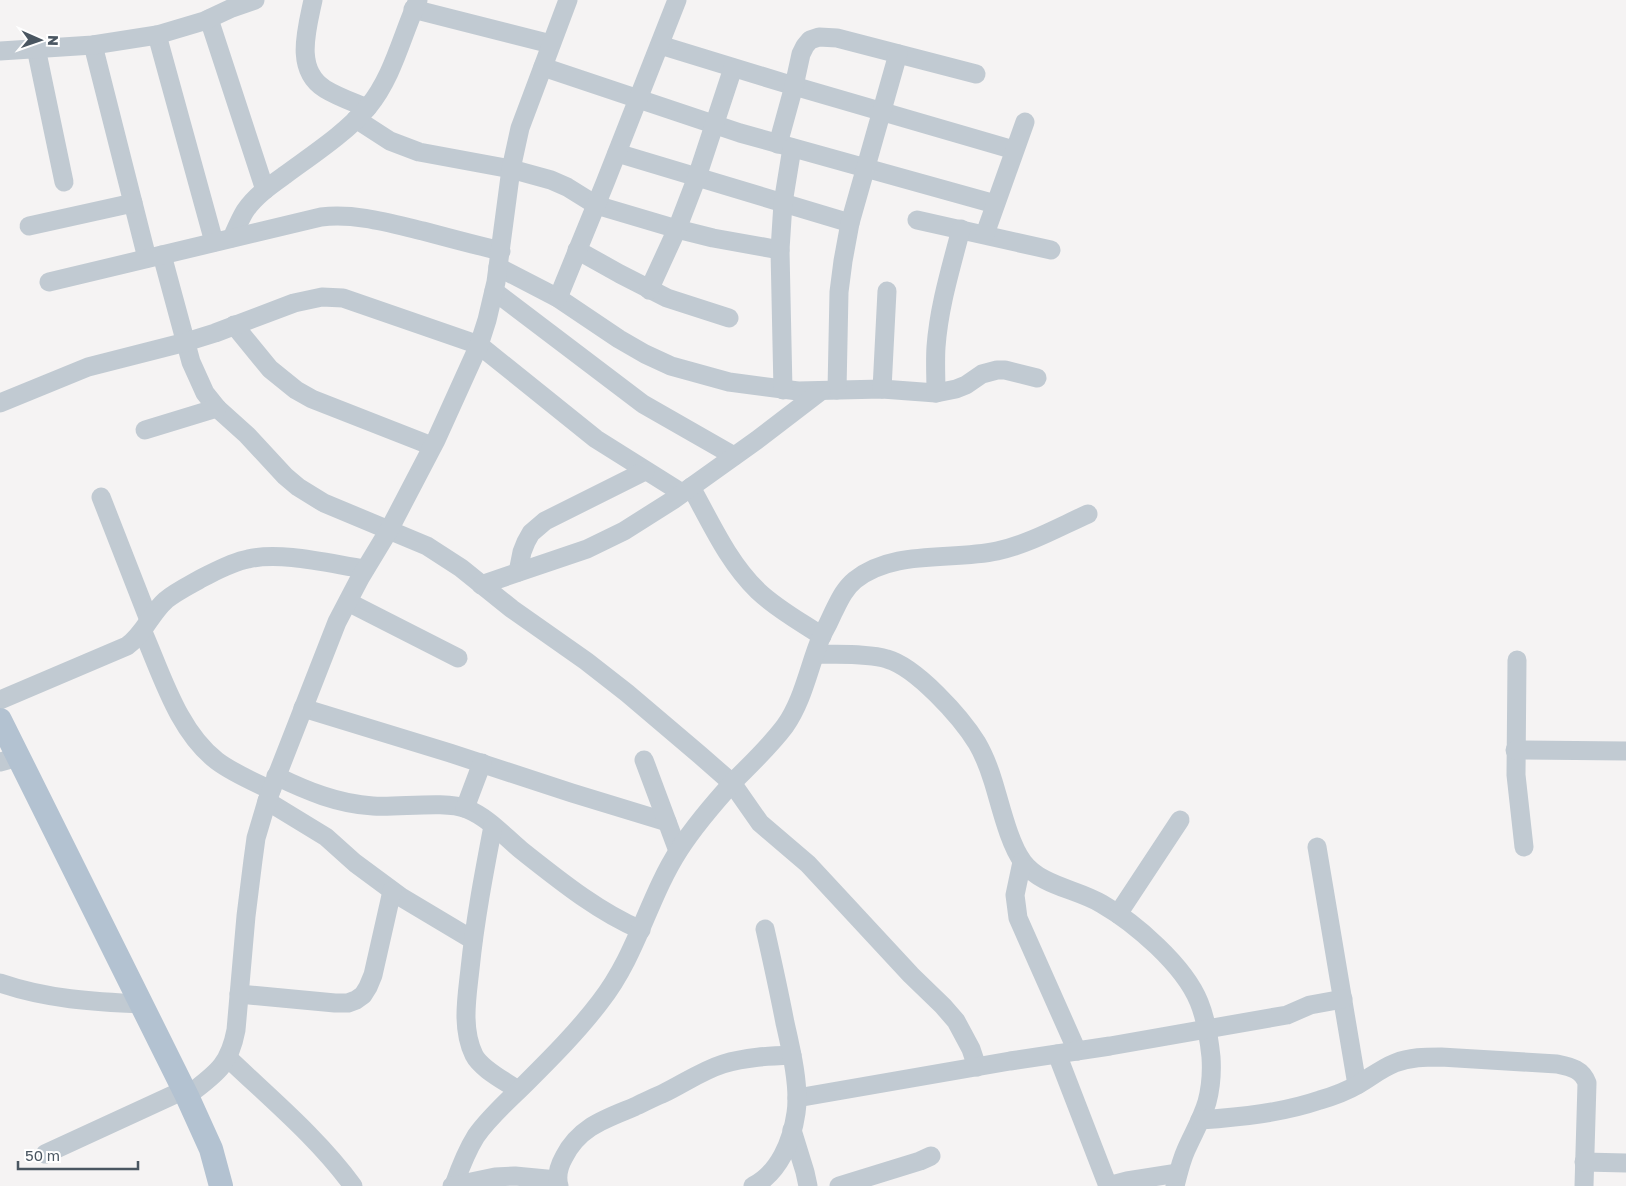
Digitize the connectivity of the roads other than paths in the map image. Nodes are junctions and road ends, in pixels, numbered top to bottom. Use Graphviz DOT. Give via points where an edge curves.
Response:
graph roads {
  1 [pos="255,0"];
  2 [pos="313,0"];
  3 [pos="568,0"];
  4 [pos="677,0"];
  5 [pos="416,5"];
  6 [pos="209,19"];
  7 [pos="157,35"];
  8 [pos="551,44"];
  9 [pos="93,45"];
  10 [pos="660,45"];
  11 [pos="36,48"];
  12 [pos="0,51"];
  13 [pos="898,54"];
  14 [pos="543,66"];
  15 [pos="733,68"];
  16 [pos="976,74"];
  17 [pos="794,86"];
  18 [pos="638,99"];
  19 [pos="882,112"];
  20 [pos="362,113"];
  21 [pos="1025,122"];
  22 [pos="714,125"];
  23 [pos="785,146"];
  24 [pos="1014,150"];
  25 [pos="617,153"];
  26 [pos="511,169"];
  27 [pos="866,169"];
  28 [pos="697,177"];
  29 [pos="64,182"];
  30 [pos="265,190"];
  31 [pos="133,203"];
  32 [pos="783,203"];
  33 [pos="995,204"];
  34 [pos="596,205"];
  35 [pos="918,220"];
  36 [pos="850,223"];
  37 [pos="30,226"];
  38 [pos="677,229"];
  39 [pos="961,229"];
  40 [pos="985,234"];
  41 [pos="232,238"];
  42 [pos="214,242"];
  43 [pos="578,250"];
  44 [pos="780,250"];
  45 [pos="1051,250"];
  46 [pos="154,256"];
  47 [pos="499,259"];
  48 [pos="48,282"];
  49 [pos="649,290"];
  50 [pos="887,290"];
  51 [pos="494,291"];
  52 [pos="558,298"];
  53 [pos="729,318"];
  54 [pos="234,326"];
  55 [pos="186,342"];
  56 [pos="479,345"];
  57 [pos="1036,378"];
  58 [pos="882,389"];
  59 [pos="783,390"];
  60 [pos="829,390"];
  61 [pos="936,393"];
  62 [pos="0,403"];
  63 [pos="217,408"];
  64 [pos="144,430"];
  65 [pos="432,446"];
  66 [pos="734,456"];
  67 [pos="645,471"];
  68 [pos="687,490"];
  69 [pos="101,497"];
  70 [pos="1088,514"];
  71 [pos="389,530"];
  72 [pos="365,569"];
  73 [pos="518,572"];
  74 [pos="481,585"];
  75 [pos="348,602"];
  76 [pos="146,626"];
  77 [pos="822,636"];
  78 [pos="816,654"];
  79 [pos="458,658"];
  80 [pos="1517,660"];
  81 [pos="0,700"];
  82 [pos="303,708"];
  83 [pos="0,720"];
  84 [pos="1515,750"];
  85 [pos="1626,751"];
  86 [pos="9,759"];
  87 [pos="644,760"];
  88 [pos="482,763"];
  89 [pos="732,784"];
  90 [pos="271,789"];
  91 [pos="465,808"];
  92 [pos="1180,820"];
  93 [pos="667,822"];
  94 [pos="493,826"];
  95 [pos="1317,847"];
  96 [pos="1524,847"];
  97 [pos="678,851"];
  98 [pos="1022,862"];
  99 [pos="392,891"];
  100 [pos="1118,914"];
  101 [pos="765,929"];
  102 [pos="641,930"];
  103 [pos="473,940"];
  104 [pos="0,983"];
  105 [pos="239,994"];
  106 [pos="1343,999"];
  107 [pos="142,1004"];
  108 [pos="1207,1028"];
  109 [pos="1077,1051"];
  110 [pos="1056,1054"];
  111 [pos="792,1055"];
  112 [pos="228,1058"];
  113 [pos="977,1067"];
  114 [pos="1357,1085"];
  115 [pos="518,1090"];
  116 [pos="186,1093"];
  117 [pos="796,1098"];
  118 [pos="1200,1120"];
  119 [pos="792,1130"];
  120 [pos="45,1154"];
  121 [pos="930,1156"];
  122 [pos="1584,1162"];
  123 [pos="1626,1163"];
  124 [pos="1176,1180"];
  125 [pos="558,1183"];
  126 [pos="458,1185"];
  127 [pos="221,1186"];
  128 [pos="353,1186"];
  129 [pos="753,1186"];
  130 [pos="808,1186"];
  131 [pos="840,1186"];
  132 [pos="1108,1186"];
  133 [pos="1584,1186"];
  1 -- 6 [label="street"];
  2 -- 20 [label="street" via="305,46 306,66 310,75 325,89"];
  3 -- 8 [label="street"];
  4 -- 10 [label="street"];
  5 -- 8 [label="street"];
  5 -- 20 [label="street" via="378,93"];
  6 -- 7 [label="street"];
  6 -- 30 [label="street"];
  7 -- 9 [label="street"];
  7 -- 42 [label="street"];
  8 -- 14 [label="street"];
  9 -- 11 [label="street"];
  9 -- 31 [label="street"];
  10 -- 15 [label="street"];
  10 -- 18 [label="street"];
  11 -- 12 [label="street"];
  11 -- 29 [label="street"];
  13 -- 16 [label="street"];
  13 -- 17 [label="street" via="826,36 810,40 801,54"];
  13 -- 19 [label="street"];
  14 -- 18 [label="street"];
  14 -- 26 [label="street" via="520,128"];
  15 -- 17 [label="street"];
  15 -- 22 [label="street"];
  17 -- 19 [label="street"];
  17 -- 23 [label="street"];
  18 -- 22 [label="street"];
  18 -- 25 [label="street"];
  19 -- 24 [label="street"];
  19 -- 27 [label="street"];
  20 -- 26 [label="street" via="390,141 412,150"];
  20 -- 30 [label="street"];
  21 -- 24 [label="street"];
  22 -- 23 [label="street"];
  22 -- 28 [label="street"];
  23 -- 27 [label="street"];
  23 -- 32 [label="street"];
  24 -- 33 [label="street"];
  25 -- 28 [label="street"];
  25 -- 34 [label="street"];
  26 -- 34 [label="street" via="551,180"];
  26 -- 47 [label="street"];
  27 -- 33 [label="street"];
  27 -- 36 [label="street"];
  28 -- 32 [label="street"];
  28 -- 38 [label="street"];
  30 -- 41 [label="street" via="246,210"];
  31 -- 37 [label="street"];
  31 -- 46 [label="street"];
  32 -- 36 [label="street"];
  32 -- 44 [label="street"];
  33 -- 40 [label="street"];
  34 -- 38 [label="street"];
  34 -- 43 [label="street"];
  35 -- 39 [label="street"];
  36 -- 60 [label="street"];
  38 -- 44 [label="street"];
  38 -- 49 [label="street"];
  39 -- 40 [label="street"];
  39 -- 61 [label="street" via="939,320"];
  40 -- 45 [label="street"];
  41 -- 42 [label="street"];
  41 -- 47 [label="street" via="321,217 352,216 385,222"];
  42 -- 46 [label="street"];
  43 -- 49 [label="street"];
  43 -- 52 [label="street"];
  44 -- 59 [label="street"];
  46 -- 48 [label="street"];
  46 -- 55 [label="street"];
  47 -- 51 [label="street"];
  47 -- 52 [label="street"];
  49 -- 53 [label="street"];
  50 -- 58 [label="street"];
  51 -- 56 [label="street"];
  51 -- 66 [label="street" via="643,404"];
  52 -- 59 [label="street" via="619,339 671,366 728,382"];
  54 -- 55 [label="street"];
  54 -- 56 [label="street" via="310,298 334,297"];
  54 -- 65 [label="street" via="270,369 312,400"];
  55 -- 62 [label="street" via="88,367"];
  55 -- 63 [label="street" via="196,376"];
  56 -- 65 [label="street"];
  56 -- 67 [label="street" via="581,428"];
  57 -- 61 [label="street" via="997,370 982,374 956,389"];
  58 -- 60 [label="street"];
  58 -- 61 [label="street"];
  59 -- 60 [label="street"];
  60 -- 66 [label="street"];
  63 -- 64 [label="street"];
  63 -- 71 [label="street" via="298,487 324,503"];
  65 -- 71 [label="street"];
  66 -- 68 [label="street"];
  67 -- 68 [label="street"];
  67 -- 73 [label="street" via="545,520 526,542"];
  68 -- 73 [label="street" via="606,541"];
  68 -- 77 [label="street" via="748,581 776,606"];
  69 -- 76 [label="street"];
  70 -- 77 [label="street" via="1001,550 900,561 867,571 842,595"];
  71 -- 72 [label="street"];
  71 -- 74 [label="street" via="427,546"];
  72 -- 75 [label="street"];
  72 -- 76 [label="street" via="281,557 247,559 211,574 167,599"];
  73 -- 74 [label="street"];
  74 -- 89 [label="street" via="626,692"];
  75 -- 79 [label="street"];
  75 -- 82 [label="street"];
  76 -- 81 [label="street" via="127,646"];
  76 -- 90 [label="street" via="186,728 207,752 228,769"];
  77 -- 78 [label="street"];
  78 -- 89 [label="street" via="786,725"];
  78 -- 98 [label="street" via="885,658 898,663 924,682 976,742"];
  80 -- 84 [label="street"];
  82 -- 88 [label="street"];
  82 -- 90 [label="street"];
  83 -- 86 [label="main road"];
  84 -- 85 [label="street"];
  84 -- 96 [label="street"];
  86 -- 107 [label="main road"];
  87 -- 93 [label="street"];
  88 -- 91 [label="street"];
  88 -- 93 [label="street"];
  89 -- 97 [label="street"];
  89 -- 113 [label="street" via="760,823 808,864 956,1021"];
  90 -- 91 [label="street" via="317,795 356,805"];
  90 -- 99 [label="street"];
  90 -- 105 [label="street" via="252,860"];
  91 -- 94 [label="street"];
  92 -- 100 [label="street"];
  93 -- 97 [label="street"];
  94 -- 102 [label="street" via="590,902"];
  94 -- 103 [label="street"];
  95 -- 106 [label="street"];
  97 -- 102 [label="street"];
  98 -- 100 [label="street" via="1042,878 1085,895"];
  98 -- 109 [label="street" via="1015,895 1018,918"];
  99 -- 103 [label="street"];
  99 -- 105 [label="street" via="373,975 363,995 356,1000 335,1003"];
  100 -- 108 [label="street" via="1143,934 1187,982 1198,1000"];
  101 -- 111 [label="street"];
  102 -- 115 [label="street" via="602,1000"];
  103 -- 115 [label="street" via="466,1018 470,1045 482,1066"];
  104 -- 107 [label="street" via="62,999"];
  105 -- 112 [label="street" via="234,1044"];
  106 -- 108 [label="street" via="1310,1005 1287,1015"];
  106 -- 114 [label="street"];
  107 -- 116 [label="main road"];
  108 -- 109 [label="street"];
  108 -- 118 [label="street" via="1211,1082"];
  109 -- 110 [label="street"];
  110 -- 113 [label="street"];
  110 -- 132 [label="street"];
  111 -- 117 [label="street"];
  111 -- 125 [label="street" via="748,1058 716,1066 602,1120 574,1141 559,1166"];
  112 -- 116 [label="street" via="217,1073"];
  112 -- 128 [label="street" via="316,1141"];
  113 -- 117 [label="street"];
  114 -- 118 [label="street" via="1294,1107"];
  114 -- 122 [label="street" via="1398,1062 1424,1057 1570,1066 1584,1076 1586,1083"];
  115 -- 126 [label="street" via="478,1134 461,1164"];
  116 -- 120 [label="street"];
  116 -- 127 [label="main road" via="211,1149"];
  117 -- 119 [label="street"];
  118 -- 124 [label="street"];
  119 -- 129 [label="street" via="772,1173"];
  119 -- 130 [label="street"];
  121 -- 131 [label="street"];
  122 -- 123 [label="street"];
  122 -- 133 [label="street"];
  124 -- 132 [label="street" via="1127,1181"];
  125 -- 126 [label="street" via="515,1176"];
}
